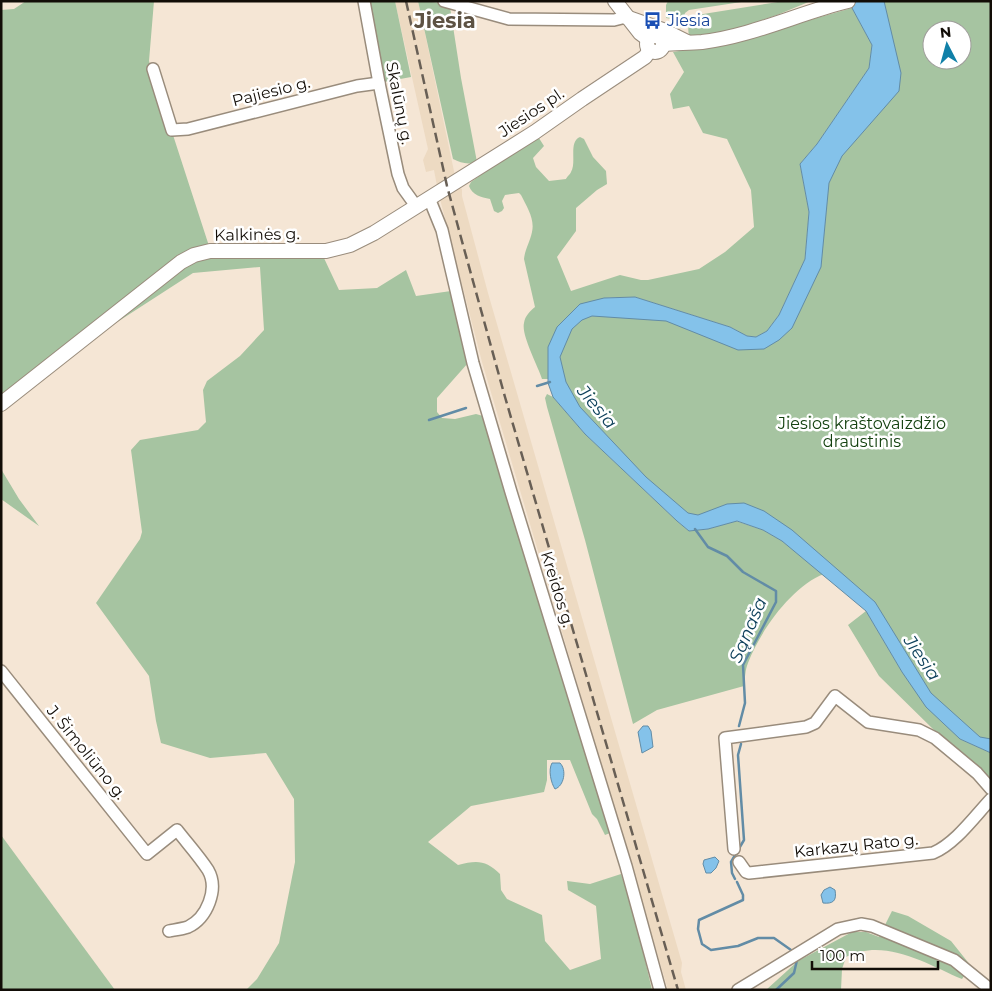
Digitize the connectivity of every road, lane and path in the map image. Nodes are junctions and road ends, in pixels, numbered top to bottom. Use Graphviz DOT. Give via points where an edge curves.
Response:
graph roads {
  1 [pos="364,1"];
  2 [pos="444,1"];
  3 [pos="615,1"];
  4 [pos="844,2"];
  5 [pos="626,18"];
  6 [pos="687,42"];
  7 [pos="649,45"];
  8 [pos="153,69"];
  9 [pos="378,83"];
  10 [pos="429,198"];
  11 [pos="416,206"];
  12 [pos="1,404"];
  13 [pos="1,671"];
  14 [pos="991,789"];
  15 [pos="991,799"];
  16 [pos="734,849"];
  17 [pos="739,862"];
  18 [pos="169,931"];
  19 [pos="660,990"];
  20 [pos="738,990"];
  21 [pos="990,990"];
  1 -- 9 [label="street, Skalūnų g."];
  2 -- 5 [label="street" via="509,19"];
  3 -- 5 [label="main road"];
  4 -- 6 [label="main road" via="737,34"];
  5 -- 6 [label="main road"];
  5 -- 7 [label="main road"];
  6 -- 7 [label="main road, Jiesios pl." via="663,44 660,51 655,52"];
  7 -- 10 [label="main road, Jiesios pl." via="645,57 536,132"];
  8 -- 9 [label="street, Pajiesio g." via="172,130 188,129"];
  9 -- 11 [label="street, Skalūnų g." via="398,174 403,188"];
  10 -- 11 [label="main road, Kalkinės g."];
  10 -- 19 [label="street, Kreidos g." via="442,230 473,364 626,866"];
  11 -- 12 [label="main road, Kalkinės g." via="350,245 326,251 210,251 187,258"];
  13 -- 18 [label="street, J. Šimoliūno g." via="148,854 177,830 209,872 212,884 203,914 188,927"];
  14 -- 16 [label="street" via="977,773 934,738 919,730 868,722 835,696 814,723 806,727 725,738"];
  15 -- 17 [label="street, Karkazų Rato g." via="950,842 929,854 749,873"];
  20 -- 21 [label="street" via="838,930 861,924 954,960"];
}
